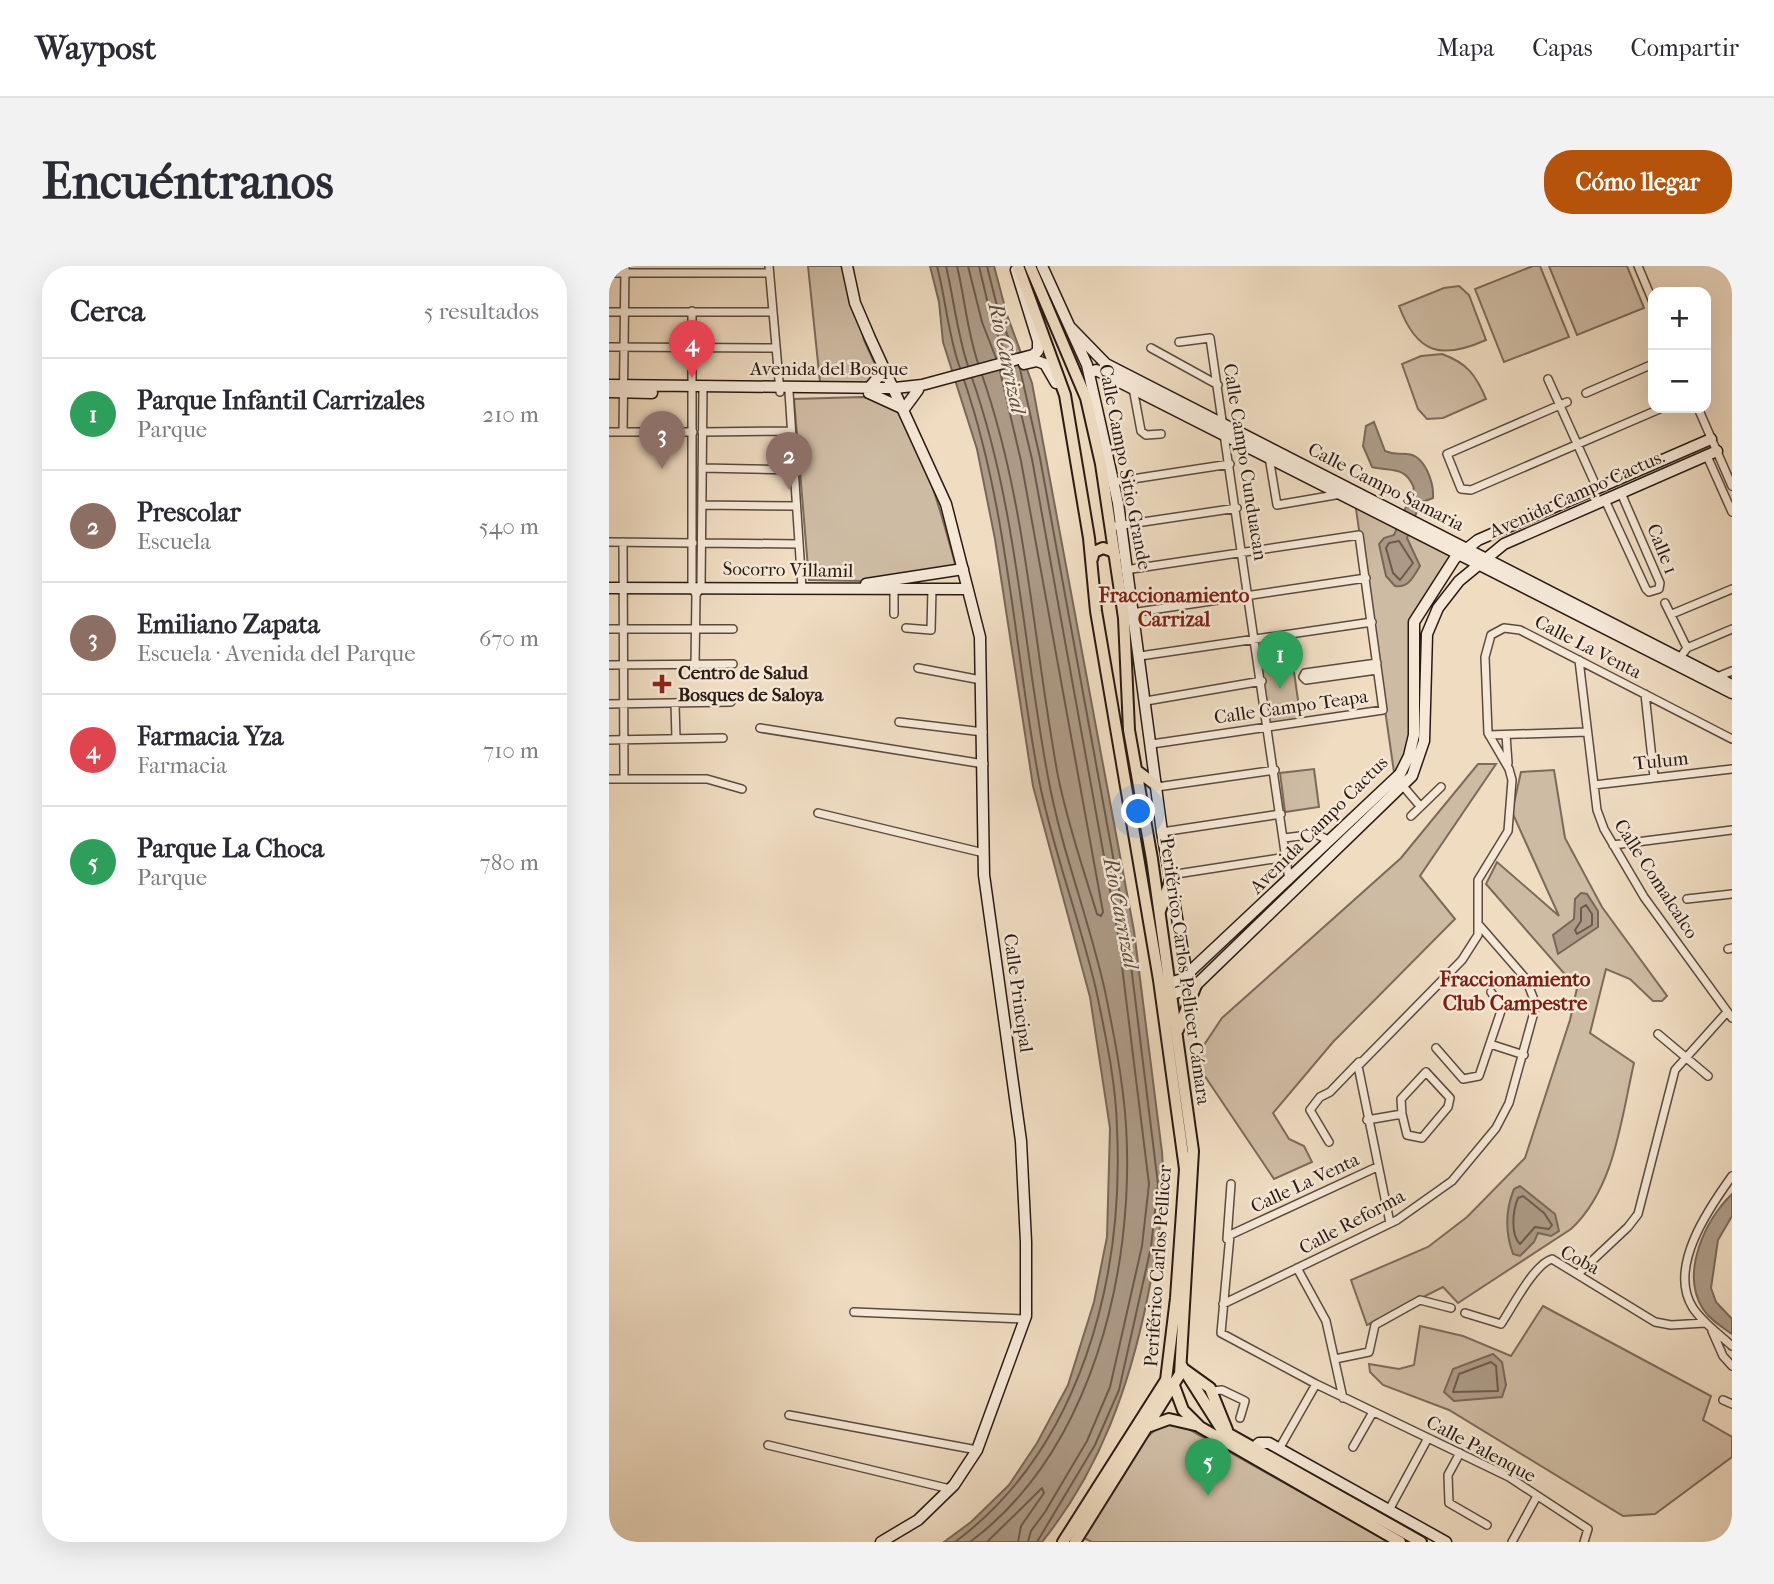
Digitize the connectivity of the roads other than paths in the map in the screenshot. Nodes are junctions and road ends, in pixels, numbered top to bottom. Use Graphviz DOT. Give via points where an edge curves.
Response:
graph roads {
  1 [pos="847,266"];
  2 [pos="1016,266"];
  3 [pos="1030,266"];
  4 [pos="1042,266"];
  5 [pos="1638,266"];
  6 [pos="625,269"];
  7 [pos="693,270"];
  8 [pos="769,270"];
  9 [pos="609,272"];
  10 [pos="1648,290"];
  11 [pos="692,311"];
  12 [pos="609,312"];
  13 [pos="625,312"];
  14 [pos="773,312"];
  15 [pos="1070,327"];
  16 [pos="1179,342"];
  17 [pos="609,347"];
  18 [pos="624,347"];
  19 [pos="693,348"];
  20 [pos="776,348"];
  21 [pos="1151,348"];
  22 [pos="1033,358"];
  23 [pos="1648,366"];
  24 [pos="885,369"];
  25 [pos="1090,373"];
  26 [pos="1548,379"];
  27 [pos="609,385"];
  28 [pos="1218,385"];
  29 [pos="921,388"];
  30 [pos="1133,388"];
  31 [pos="623,389"];
  32 [pos="699,391"];
  33 [pos="783,391"];
  34 [pos="869,391"];
  35 [pos="896,391"];
  36 [pos="609,392"];
  37 [pos="1586,393"];
  38 [pos="1563,403"];
  39 [pos="904,409"];
  40 [pos="1068,410"];
  41 [pos="1651,413"];
  42 [pos="1701,413"];
  43 [pos="1225,429"];
  44 [pos="790,431"];
  45 [pos="609,432"];
  46 [pos="623,432"];
  47 [pos="693,432"];
  48 [pos="702,432"];
  49 [pos="1160,434"];
  50 [pos="1711,439"];
  51 [pos="1577,445"];
  52 [pos="1712,454"];
  53 [pos="1269,457"];
  54 [pos="1230,464"];
  55 [pos="702,468"];
  56 [pos="793,470"];
  57 [pos="1113,482"];
  58 [pos="1732,486"];
  59 [pos="1597,488"];
  60 [pos="1621,493"];
  61 [pos="1342,494"];
  62 [pos="1605,500"];
  63 [pos="702,505"];
  64 [pos="795,506"];
  65 [pos="1237,508"];
  66 [pos="1732,512"];
  67 [pos="1116,527"];
  68 [pos="1089,538"];
  69 [pos="609,542"];
  70 [pos="623,542"];
  71 [pos="693,543"];
  72 [pos="702,543"];
  73 [pos="799,544"];
  74 [pos="1644,547"];
  75 [pos="1462,551"];
  76 [pos="1243,553"];
  77 [pos="1630,554"];
  78 [pos="1116,557"];
  79 [pos="1092,559"];
  80 [pos="1481,561"];
  81 [pos="963,569"];
  82 [pos="1123,570"];
  83 [pos="1366,578"];
  84 [pos="609,582"];
  85 [pos="623,585"];
  86 [pos="801,586"];
  87 [pos="696,587"];
  88 [pos="609,588"];
  89 [pos="894,589"];
  90 [pos="932,589"];
  91 [pos="967,589"];
  92 [pos="1732,589"];
  93 [pos="1249,596"];
  94 [pos="1665,603"];
  95 [pos="1129,613"];
  96 [pos="894,614"];
  97 [pos="1672,614"];
  98 [pos="1372,622"];
  99 [pos="906,628"];
  100 [pos="609,629"];
  101 [pos="623,629"];
  102 [pos="694,629"];
  103 [pos="733,629"];
  104 [pos="1732,629"];
  105 [pos="1256,638"];
  106 [pos="1687,648"];
  107 [pos="1140,656"];
  108 [pos="1579,660"];
  109 [pos="1677,661"];
  110 [pos="733,664"];
  111 [pos="695,665"];
  112 [pos="609,666"];
  113 [pos="624,666"];
  114 [pos="1377,666"];
  115 [pos="918,668"];
  116 [pos="1732,671"];
  117 [pos="1717,677"];
  118 [pos="981,680"];
  119 [pos="1262,681"];
  120 [pos="1732,685"];
  121 [pos="1732,693"];
  122 [pos="1645,694"];
  123 [pos="1146,701"];
  124 [pos="731,702"];
  125 [pos="609,704"];
  126 [pos="624,704"];
  127 [pos="675,704"];
  128 [pos="899,722"];
  129 [pos="1269,726"];
  130 [pos="760,728"];
  131 [pos="983,732"];
  132 [pos="1587,732"];
  133 [pos="1506,735"];
  134 [pos="1489,736"];
  135 [pos="675,738"];
  136 [pos="723,738"];
  137 [pos="1732,739"];
  138 [pos="609,740"];
  139 [pos="624,740"];
  140 [pos="1152,744"];
  141 [pos="984,764"];
  142 [pos="1508,767"];
  143 [pos="1732,769"];
  144 [pos="1136,770"];
  145 [pos="1275,770"];
  146 [pos="1654,777"];
  147 [pos="609,779"];
  148 [pos="624,779"];
  149 [pos="1594,785"];
  150 [pos="1403,786"];
  151 [pos="1157,787"];
  152 [pos="1441,787"];
  153 [pos="742,789"];
  154 [pos="1420,806"];
  155 [pos="818,813"];
  156 [pos="1281,814"];
  157 [pos="1411,816"];
  158 [pos="1732,830"];
  159 [pos="1162,832"];
  160 [pos="1284,838"];
  161 [pos="1329,841"];
  162 [pos="1613,845"];
  163 [pos="984,853"];
  164 [pos="1287,857"];
  165 [pos="1170,877"];
  166 [pos="1289,881"];
  167 [pos="1732,894"];
  168 [pos="1687,899"];
  169 [pos="1159,914"];
  170 [pos="1480,926"];
  171 [pos="1187,975"];
  172 [pos="1197,983"];
  173 [pos="1165,991"];
  174 [pos="1492,992"];
  175 [pos="1730,1015"];
  176 [pos="1657,1034"];
  177 [pos="1176,1040"];
  178 [pos="1490,1044"];
  179 [pos="1436,1048"];
  180 [pos="1524,1055"];
  181 [pos="1685,1056"];
  182 [pos="1360,1062"];
  183 [pos="1708,1076"];
  184 [pos="1402,1114"];
  185 [pos="1367,1120"];
  186 [pos="1329,1142"];
  187 [pos="1377,1167"];
  188 [pos="1732,1176"];
  189 [pos="1231,1184"];
  190 [pos="1390,1223"];
  191 [pos="1227,1240"];
  192 [pos="1297,1268"];
  193 [pos="1578,1274"];
  194 [pos="1223,1304"];
  195 [pos="1451,1308"];
  196 [pos="853,1312"];
  197 [pos="1465,1313"];
  198 [pos="1025,1319"];
  199 [pos="1706,1323"];
  200 [pos="1223,1334"];
  201 [pos="1732,1346"];
  202 [pos="1335,1359"];
  203 [pos="1732,1366"];
  204 [pos="1178,1376"];
  205 [pos="1316,1384"];
  206 [pos="1212,1391"];
  207 [pos="1200,1398"];
  208 [pos="1343,1398"];
  209 [pos="1724,1400"];
  210 [pos="1732,1404"];
  211 [pos="1183,1410"];
  212 [pos="1373,1412"];
  213 [pos="789,1415"];
  214 [pos="1240,1418"];
  215 [pos="1149,1427"];
  216 [pos="1200,1427"];
  217 [pos="1233,1438"];
  218 [pos="1428,1438"];
  219 [pos="768,1445"];
  220 [pos="1353,1447"];
  221 [pos="1279,1449"];
  222 [pos="977,1450"];
  223 [pos="1253,1450"];
  224 [pos="1459,1453"];
  225 [pos="950,1489"];
  226 [pos="1537,1496"];
  227 [pos="1389,1510"];
  228 [pos="1486,1525"];
  229 [pos="881,1542"];
  230 [pos="1063,1542"];
  231 [pos="1075,1542"];
  232 [pos="1400,1542"];
  233 [pos="1421,1542"];
  234 [pos="1446,1542"];
  235 [pos="1512,1542"];
  236 [pos="1584,1542"];
  1 -- 24 [label="street, Calle Principal" via="855,303"];
  2 -- 22 [label="street" via="1038,341"];
  2 -- 40 [label="main road, Periférico Carlos Pellicer" via="1061,377"];
  3 -- 67 [label="main road, Periférico Carlos Pellicer Cámara" via="1086,398"];
  4 -- 15 [label="street, Calle Campo Sitio Grande"];
  5 -- 10 [label="street"];
  6 -- 7 [label="street"];
  6 -- 9 [label="street"];
  6 -- 13 [label="street"];
  7 -- 8 [label="street"];
  8 -- 14 [label="street"];
  11 -- 13 [label="street"];
  11 -- 14 [label="street"];
  11 -- 19 [label="street"];
  12 -- 13 [label="street"];
  13 -- 18 [label="street"];
  14 -- 20 [label="street"];
  15 -- 25 [label="street, Calle Campo Sitio Grande"];
  15 -- 43 [label="street, Calle Campo Samaria" via="1106,364"];
  16 -- 28 [label="street, Calle Campo Cunduacan" via="1210,338"];
  17 -- 18 [label="street"];
  18 -- 19 [label="street"];
  18 -- 31 [label="street"];
  19 -- 20 [label="street"];
  19 -- 32 [label="street"];
  20 -- 33 [label="street"];
  21 -- 28 [label="street"];
  22 -- 29 [label="street, Avenida del Bosque"];
  22 -- 40 [label="street" via="1048,366"];
  23 -- 37 [label="street"];
  24 -- 34 [label="street"];
  24 -- 35 [label="street, Calle Principal"];
  25 -- 30 [label="street, Calle Campo Samaria" via="1097,370"];
  25 -- 57 [label="street, Calle Campo Sitio Grande"];
  26 -- 38 [label="street"];
  27 -- 31 [label="street, Avenida del Bosque"];
  28 -- 43 [label="street, Calle Campo Cunduacan"];
  29 -- 35 [label="street, Avenida del Bosque"];
  29 -- 39 [label="street"];
  30 -- 43 [label="street, Calle Campo Samaria"];
  30 -- 49 [label="street" via="1142,431"];
  31 -- 32 [label="street, Avenida del Bosque"];
  31 -- 36 [label="street, Avenida del Bosque"];
  31 -- 46 [label="street"];
  32 -- 33 [label="street, Avenida del Bosque"];
  32 -- 47 [label="street"];
  32 -- 48 [label="street"];
  33 -- 34 [label="street, Avenida del Bosque"];
  33 -- 44 [label="street"];
  34 -- 35 [label="street, Avenida del Bosque"];
  34 -- 39 [label="street"];
  35 -- 39 [label="street, Calle Principal"];
  38 -- 51 [label="street"];
  38 -- 51 [label="street" via="1447,454 1461,489 1471,490"];
  39 -- 81 [label="street, Calle Principal" via="946,504"];
  40 -- 68 [label="main road, Periférico Carlos Pellicer"];
  41 -- 51 [label="street"];
  42 -- 50 [label="street"];
  43 -- 53 [label="street, Calle Campo Samaria"];
  43 -- 54 [label="street, Calle Campo Cunduacan"];
  43 -- 75 [label="street, Calle Campo Samaria"];
  44 -- 48 [label="street"];
  44 -- 56 [label="street"];
  45 -- 46 [label="street"];
  46 -- 47 [label="street"];
  47 -- 71 [label="street"];
  48 -- 55 [label="street"];
  50 -- 52 [label="street"];
  50 -- 59 [label="street"];
  51 -- 59 [label="street"];
  52 -- 58 [label="street"];
  52 -- 60 [label="street, Avenida Campo Cactus."];
  52 -- 66 [label="street"];
  53 -- 61 [label="street, Calle Campo Samaria"];
  53 -- 61 [label="street" via="1277,505"];
  54 -- 57 [label="street"];
  54 -- 65 [label="street, Calle Campo Cunduacan"];
  55 -- 56 [label="street"];
  55 -- 63 [label="street"];
  56 -- 64 [label="street"];
  57 -- 67 [label="street, Calle Campo Sitio Grande"];
  59 -- 75 [label="street"];
  60 -- 62 [label="street, Avenida Campo Cactus."];
  60 -- 74 [label="street, Calle 1"];
  61 -- 75 [label="street, Calle Campo Samaria"];
  62 -- 77 [label="street, Calle 1"];
  62 -- 80 [label="street, Avenida Campo Cactus." via="1504,544"];
  63 -- 64 [label="street"];
  63 -- 72 [label="street"];
  64 -- 73 [label="street"];
  65 -- 67 [label="street"];
  65 -- 76 [label="street, Calle Campo Cunduacan"];
  67 -- 68 [label="main road" via="1105,543 1096,544"];
  67 -- 78 [label="main road, Periférico Carlos Pellicer Cámara"];
  67 -- 82 [label="street, Calle Campo Sitio Grande"];
  68 -- 79 [label="main road, Periférico Carlos Pellicer"];
  69 -- 70 [label="street"];
  70 -- 71 [label="street"];
  70 -- 85 [label="street"];
  71 -- 87 [label="street"];
  72 -- 73 [label="street"];
  72 -- 87 [label="street"];
  73 -- 86 [label="street"];
  74 -- 77 [label="street"];
  74 -- 77 [label="street, Calle 1" via="1659,589 1647,592"];
  75 -- 80 [label="street, Calle Campo Samaria"];
  75 -- 161 [label="street, Avenida Campo Cactus" via="1413,625 1414,728 1406,763"];
  76 -- 82 [label="street"];
  76 -- 83 [label="street, Calle Campo Teapa" via="1359,535"];
  76 -- 93 [label="street, Calle Campo Cunduacan"];
  78 -- 79 [label="main road" via="1103,548 1094,552"];
  78 -- 82 [label="main road, Periférico Carlos Pellicer Cámara"];
  79 -- 173 [label="main road, Periférico Carlos Pellicer" via="1096,611"];
  80 -- 109 [label="street, Calle Campo Samaria"];
  80 -- 150 [label="street, Avenida Campo Cactus." via="1451,590 1427,634 1423,748"];
  81 -- 86 [label="street, Socorro Villamil" via="866,584"];
  81 -- 91 [label="street, Calle Principal"];
  82 -- 95 [label="main road, Periférico Carlos Pellicer Cámara"];
  83 -- 93 [label="street"];
  83 -- 98 [label="street, Calle Campo Teapa"];
  84 -- 85 [label="street, Socorro Villamil"];
  85 -- 87 [label="street, Socorro Villamil"];
  85 -- 88 [label="street, Socorro Villamil"];
  85 -- 101 [label="street"];
  86 -- 87 [label="street, Socorro Villamil"];
  86 -- 89 [label="street, Socorro Villamil"];
  87 -- 102 [label="street"];
  89 -- 90 [label="street, Socorro Villamil"];
  89 -- 96 [label="street"];
  90 -- 91 [label="street, Socorro Villamil"];
  90 -- 99 [label="street" via="931,629"];
  91 -- 118 [label="street, Calle Principal" via="980,638"];
  92 -- 97 [label="street"];
  93 -- 95 [label="street"];
  93 -- 105 [label="street, Calle Campo Cunduacan"];
  94 -- 97 [label="street"];
  95 -- 107 [label="street"];
  95 -- 144 [label="main road, Periférico Carlos Pellicer Cámara" via="1129,730"];
  97 -- 106 [label="street"];
  98 -- 105 [label="street"];
  98 -- 114 [label="street, Calle Campo Teapa"];
  100 -- 101 [label="street"];
  101 -- 102 [label="street"];
  101 -- 113 [label="street"];
  102 -- 103 [label="street"];
  102 -- 111 [label="street"];
  104 -- 106 [label="street"];
  105 -- 107 [label="street"];
  105 -- 119 [label="street, Calle Campo Cunduacan"];
  106 -- 109 [label="street"];
  107 -- 123 [label="street"];
  108 -- 122 [label="street, Calle La Venta"];
  108 -- 132 [label="street, Calle Comalcalco"];
  108 -- 134 [label="street, Calle La Venta" via="1516,628 1493,633 1485,657"];
  109 -- 117 [label="street, Calle Campo Samaria"];
  109 -- 121 [label="street, Calle Campo Samaria"];
  110 -- 111 [label="street"];
  111 -- 113 [label="street"];
  112 -- 113 [label="street"];
  113 -- 126 [label="street"];
  114 -- 114 [label="street" via="1305,673 1303,677 1306,680"];
  114 -- 129 [label="street, Calle Campo Teapa" via="1383,710"];
  115 -- 118 [label="street"];
  116 -- 117 [label="street"];
  117 -- 120 [label="street, Calle Campo Samaria"];
  118 -- 131 [label="street, Calle Principal"];
  119 -- 123 [label="street"];
  119 -- 129 [label="street, Calle Campo Cunduacan"];
  122 -- 137 [label="street, Calle La Venta"];
  122 -- 146 [label="street"];
  123 -- 140 [label="street"];
  124 -- 127 [label="street"];
  125 -- 126 [label="street"];
  126 -- 127 [label="street"];
  126 -- 139 [label="street"];
  127 -- 135 [label="street"];
  128 -- 131 [label="street"];
  129 -- 140 [label="street, Calle Campo Teapa"];
  129 -- 145 [label="street, Calle Campo Cunduacan"];
  130 -- 141 [label="street"];
  131 -- 141 [label="street, Calle Principal"];
  132 -- 133 [label="street"];
  132 -- 149 [label="street, Calle Comalcalco"];
  133 -- 134 [label="street"];
  133 -- 142 [label="street"];
  134 -- 142 [label="street, Calle La Venta"];
  135 -- 136 [label="street"];
  135 -- 139 [label="street"];
  138 -- 139 [label="street"];
  139 -- 148 [label="street"];
  140 -- 151 [label="street"];
  141 -- 163 [label="street, Calle Principal"];
  142 -- 170 [label="street, Calle La Venta" via="1512,780 1509,825 1478,880"];
  143 -- 146 [label="street, Tulum"];
  144 -- 151 [label="main road"];
  144 -- 169 [label="main road, Periférico Carlos Pellicer Cámara"];
  145 -- 151 [label="street"];
  145 -- 156 [label="street, Calle Campo Cunduacan"];
  146 -- 149 [label="street, Tulum"];
  147 -- 148 [label="street"];
  148 -- 153 [label="street" via="707,779"];
  149 -- 162 [label="street, Calle Comalcalco" via="1599,817"];
  150 -- 154 [label="street"];
  150 -- 172 [label="street, Avenida Campo Cactus."];
  151 -- 159 [label="street"];
  152 -- 154 [label="street"];
  154 -- 157 [label="street"];
  155 -- 163 [label="street"];
  156 -- 159 [label="street"];
  156 -- 160 [label="street, Calle Campo Cunduacan"];
  158 -- 162 [label="street"];
  159 -- 165 [label="street"];
  160 -- 161 [label="street" via="1316,834"];
  160 -- 164 [label="street, Calle Campo Cunduacan"];
  161 -- 166 [label="street, Avenida Campo Cactus"];
  162 -- 175 [label="street, Calle Comalcalco" via="1644,897"];
  163 -- 198 [label="street, Calle Principal" via="1021,1141"];
  164 -- 165 [label="street"];
  164 -- 166 [label="street, Calle Campo Cunduacan"];
  165 -- 169 [label="main road"];
  165 -- 171 [label="street"];
  166 -- 171 [label="street, Avenida Campo Cactus"];
  167 -- 168 [label="street"];
  169 -- 173 [label="main road, Periférico Carlos Pellicer Cámara"];
  170 -- 180 [label="street, Calle Reforma" via="1535,996"];
  170 -- 182 [label="street, Calle La Venta" via="1475,943 1462,960"];
  171 -- 173 [label="street, Avenida Campo Cactus"];
  172 -- 173 [label="street, Avenida Campo Cactus." via="1188,991"];
  172 -- 177 [label="main road" via="1181,1016"];
  173 -- 177 [label="main road, Periférico Carlos Pellicer Cámara"];
  173 -- 204 [label="main road, Periférico Carlos Pellicer" via="1185,1169 1171,1353"];
  174 -- 178 [label="street" via="1501,1008"];
  175 -- 181 [label="street"];
  176 -- 181 [label="street"];
  177 -- 204 [label="main road, Periférico Carlos Pellicer Cámara" via="1193,1151"];
  178 -- 179 [label="street" via="1479,1076 1465,1079"];
  178 -- 180 [label="street"];
  180 -- 190 [label="street, Calle Reforma" via="1509,1103 1493,1133 1453,1181"];
  181 -- 183 [label="street"];
  181 -- 193 [label="street" via="1673,1074 1640,1210"];
  182 -- 185 [label="street, Calle La Venta"];
  182 -- 186 [label="street, Calle La Venta" via="1310,1110"];
  184 -- 184 [label="street" via="1401,1099 1426,1072 1450,1098 1448,1107 1422,1138 1407,1135"];
  184 -- 185 [label="street"];
  185 -- 187 [label="street, Calle La Venta"];
  187 -- 190 [label="street"];
  187 -- 191 [label="street, Calle La Venta" via="1231,1234"];
  188 -- 199 [label="street" via="1700,1223 1688,1265 1688,1296"];
  189 -- 191 [label="street, Calle La Venta"];
  190 -- 192 [label="street, Calle Reforma"];
  191 -- 194 [label="street, Calle La Venta"];
  192 -- 194 [label="street, Calle Reforma"];
  192 -- 202 [label="street" via="1326,1321"];
  193 -- 197 [label="street, Coba" via="1548,1259 1501,1324"];
  193 -- 199 [label="street, Coba" via="1661,1324"];
  194 -- 200 [label="street, Calle La Venta"];
  195 -- 202 [label="street" via="1420,1300 1375,1325 1369,1352"];
  196 -- 198 [label="street"];
  198 -- 222 [label="street, Calle Principal"];
  199 -- 201 [label="street"];
  199 -- 203 [label="street"];
  200 -- 205 [label="street, Calle Palenque"];
  202 -- 208 [label="street"];
  204 -- 206 [label="main road" via="1195,1374"];
  204 -- 207 [label="main road"];
  204 -- 211 [label="main road"];
  204 -- 215 [label="main road, Periférico Carlos Pellicer Cámara"];
  204 -- 230 [label="main road, Periférico Carlos Pellicer"];
  205 -- 208 [label="street, Calle Palenque"];
  205 -- 221 [label="street"];
  206 -- 214 [label="street" via="1222,1390 1245,1401"];
  206 -- 217 [label="main road"];
  207 -- 211 [label="main road" via="1186,1394"];
  207 -- 217 [label="main road" via="1216,1424"];
  208 -- 212 [label="street, Calle Palenque"];
  209 -- 210 [label="street"];
  211 -- 216 [label="main road"];
  212 -- 218 [label="street, Calle Palenque"];
  212 -- 220 [label="street"];
  213 -- 222 [label="street"];
  215 -- 216 [label="main road" via="1169,1419"];
  215 -- 231 [label="main road, Periférico Carlos Pellicer Cámara"];
  216 -- 232 [label="main road"];
  217 -- 223 [label="main road"];
  218 -- 224 [label="street, Calle Palenque"];
  218 -- 227 [label="street"];
  219 -- 225 [label="street"];
  221 -- 223 [label="street" via="1265,1442"];
  221 -- 227 [label="street"];
  222 -- 225 [label="street, Calle Principal"];
  223 -- 233 [label="main road"];
  224 -- 226 [label="street, Calle Palenque"];
  224 -- 228 [label="street" via="1448,1475 1448,1503"];
  225 -- 229 [label="street, Calle Principal" via="918,1520"];
  226 -- 235 [label="street"];
  226 -- 236 [label="street, Calle Palenque" via="1588,1529"];
  227 -- 234 [label="street"];
}
